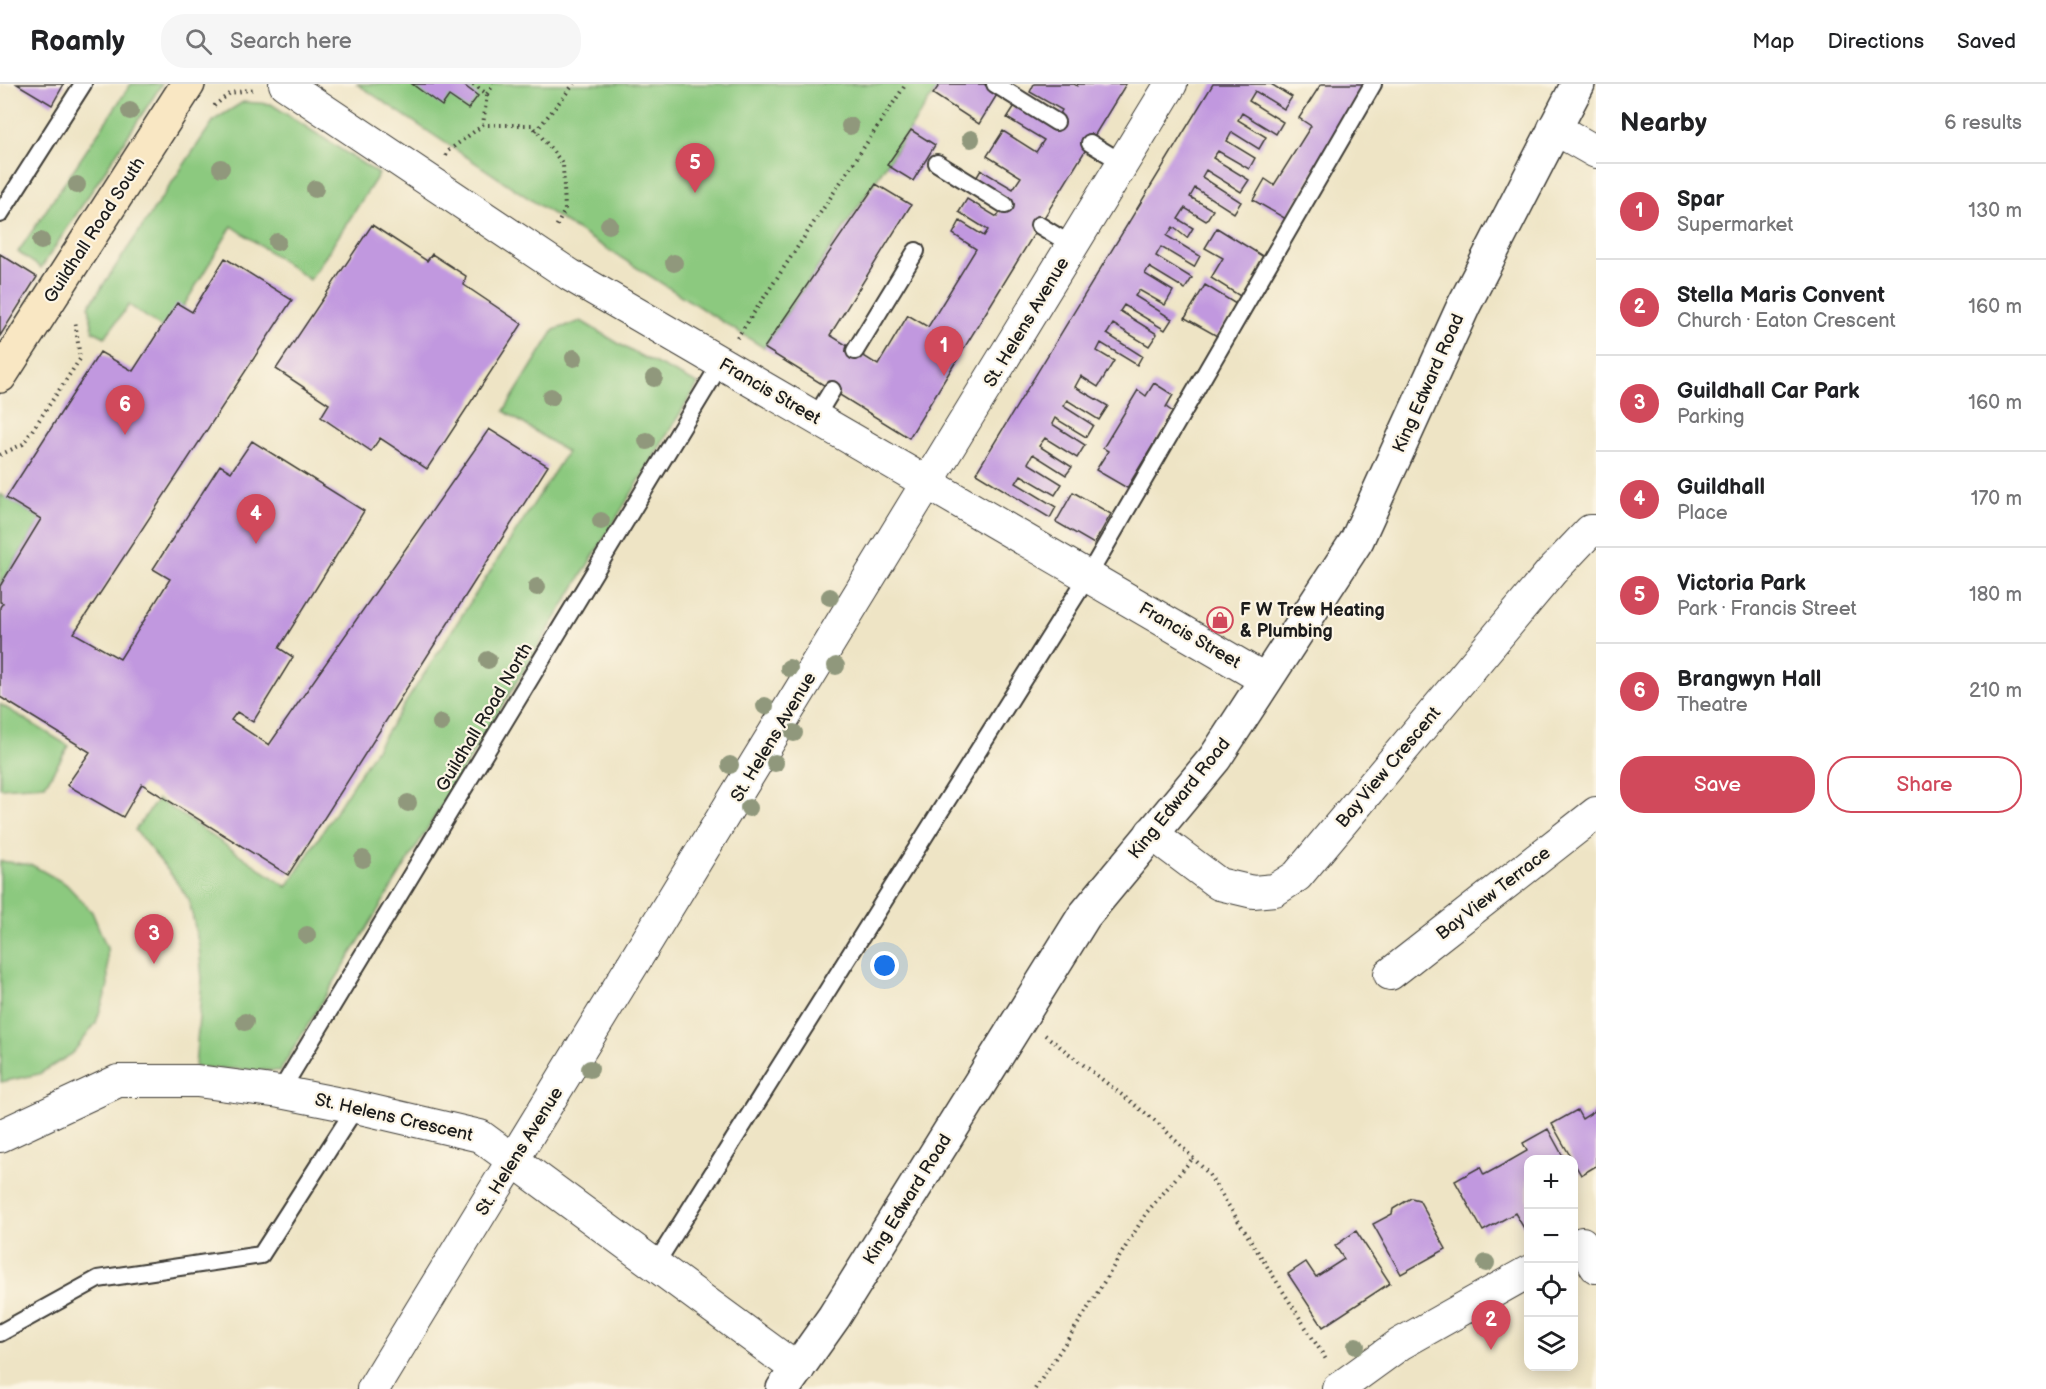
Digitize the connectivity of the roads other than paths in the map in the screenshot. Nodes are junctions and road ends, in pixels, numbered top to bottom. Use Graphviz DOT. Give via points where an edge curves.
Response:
graph roads {
  1 [pos="83,84"];
  2 [pos="188,84"];
  3 [pos="995,84"];
  4 [pos="1171,84"];
  5 [pos="1373,84"];
  6 [pos="1578,84"];
  7 [pos="271,86"];
  8 [pos="1056,122"];
  9 [pos="1554,128"];
  10 [pos="1090,143"];
  11 [pos="1596,152"];
  12 [pos="937,163"];
  13 [pos="1123,163"];
  14 [pos="1005,205"];
  15 [pos="0,214"];
  16 [pos="1039,225"];
  17 [pos="1073,246"];
  18 [pos="916,251"];
  19 [pos="855,351"];
  20 [pos="721,363"];
  21 [pos="0,376"];
  22 [pos="832,390"];
  23 [pos="815,418"];
  24 [pos="928,483"];
  25 [pos="1593,531"];
  26 [pos="1088,576"];
  27 [pos="1266,680"];
  28 [pos="1596,813"];
  29 [pos="1152,833"];
  30 [pos="1390,974"];
  31 [pos="280,1092"];
  32 [pos="356,1107"];
  33 [pos="0,1136"];
  34 [pos="514,1161"];
  35 [pos="655,1264"];
  36 [pos="1524,1274"];
  37 [pos="0,1333"];
  38 [pos="791,1379"];
  39 [pos="1342,1385"];
  40 [pos="373,1389"];
  1 -- 15 [label="lane"];
  2 -- 21 [label="main road, Guildhall Road South"];
  3 -- 8 [label="lane"];
  4 -- 13 [label="street, St. Helens Avenue"];
  5 -- 26 [label="lane"];
  6 -- 9 [label="street, King Edward Road"];
  7 -- 20 [label="street, Francis Street" via="433,183 570,276"];
  9 -- 11 [label="street"];
  9 -- 27 [label="street, King Edward Road" via="1464,305 1357,540"];
  10 -- 13 [label="lane"];
  12 -- 14 [label="lane"];
  13 -- 17 [label="street, St. Helens Avenue"];
  16 -- 17 [label="lane"];
  17 -- 24 [label="street, St. Helens Avenue"];
  18 -- 19 [label="lane"];
  20 -- 23 [label="street, Francis Street"];
  20 -- 31 [label="lane, Guildhall Road North"];
  22 -- 23 [label="lane"];
  23 -- 24 [label="street, Francis Street"];
  24 -- 26 [label="street, Francis Street"];
  24 -- 34 [label="street, St. Helens Avenue"];
  25 -- 29 [label="street, Bay View Crescent" via="1552,571 1297,876 1275,890 1253,892 1219,884"];
  26 -- 27 [label="street, Francis Street"];
  26 -- 35 [label="lane"];
  27 -- 29 [label="street, King Edward Road" via="1215,758"];
  28 -- 30 [label="street, Bay View Terrace"];
  29 -- 38 [label="street, King Edward Road" via="1084,916 834,1317"];
  31 -- 32 [label="street, St. Helens Crescent"];
  31 -- 33 [label="street, St. Helens Crescent" via="196,1081 118,1081"];
  32 -- 34 [label="street, St. Helens Crescent" via="480,1136"];
  32 -- 37 [label="lane" via="261,1255 98,1279"];
  34 -- 35 [label="street, St. Helens Crescent"];
  34 -- 40 [label="street, St. Helens Avenue"];
  35 -- 38 [label="street, St. Helens Crescent"];
  36 -- 39 [label="street" via="1400,1344"];
}
